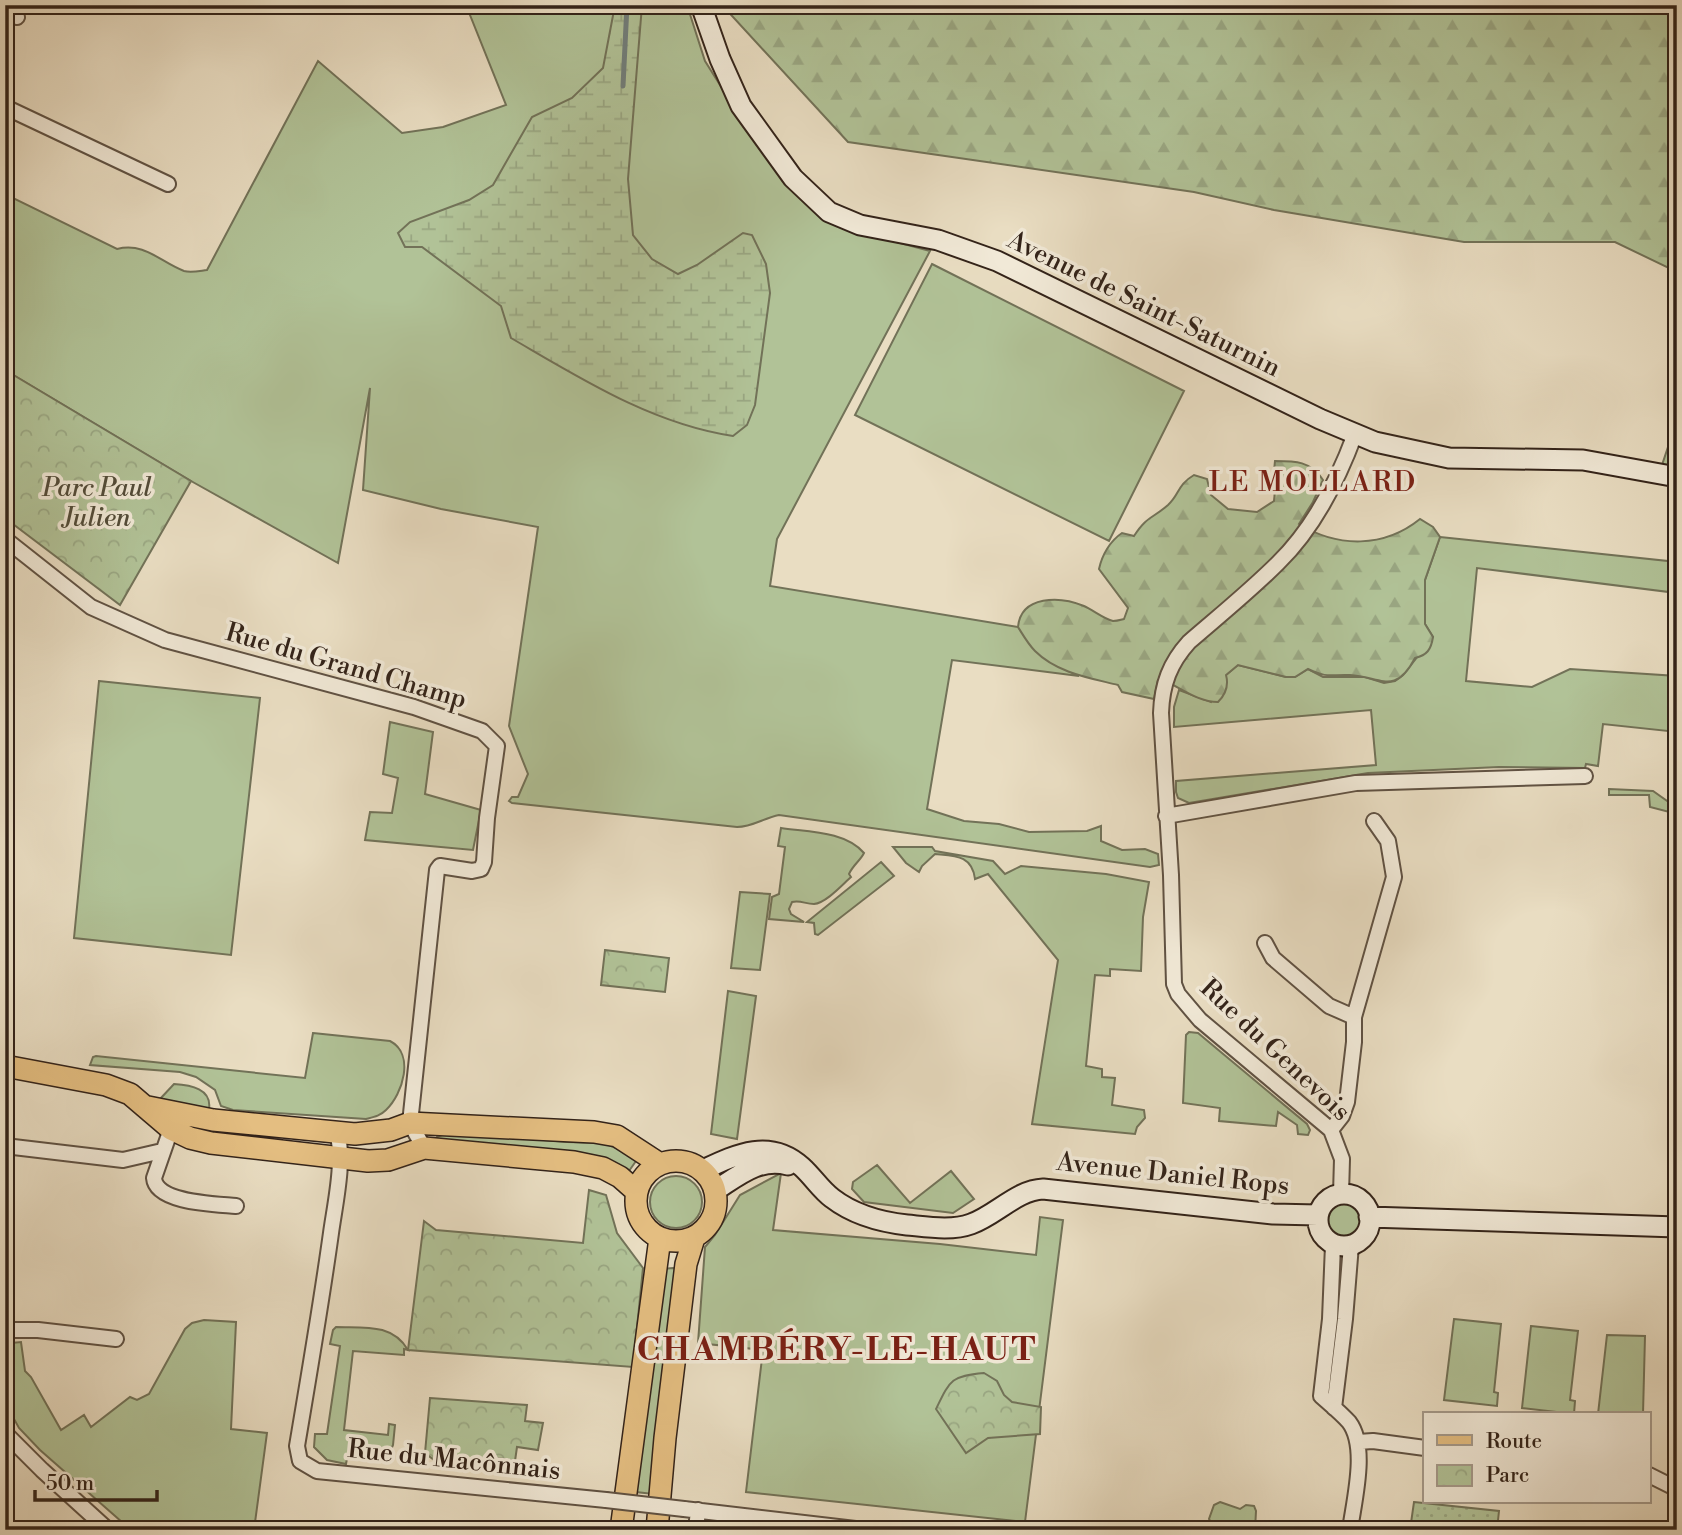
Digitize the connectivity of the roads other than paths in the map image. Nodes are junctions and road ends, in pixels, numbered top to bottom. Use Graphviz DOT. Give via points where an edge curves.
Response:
graph roads {
  1 [pos="701,5"];
  2 [pos="5,107"];
  3 [pos="168,184"];
  4 [pos="1355,434"];
  5 [pos="1677,477"];
  6 [pos="5,539"];
  7 [pos="1585,776"];
  8 [pos="1166,816"];
  9 [pos="1374,821"];
  10 [pos="1265,943"];
  11 [pos="1354,1017"];
  12 [pos="5,1066"];
  13 [pos="148,1107"];
  14 [pos="410,1123"];
  15 [pos="171,1129"];
  16 [pos="1331,1130"];
  17 [pos="337,1132"];
  18 [pos="5,1146"];
  19 [pos="424,1148"];
  20 [pos="162,1151"];
  21 [pos="340,1158"];
  22 [pos="660,1164"];
  23 [pos="800,1165"];
  24 [pos="703,1170"];
  25 [pos="716,1190"];
  26 [pos="637,1192"];
  27 [pos="1341,1194"];
  28 [pos="236,1206"];
  29 [pos="1318,1215"];
  30 [pos="1369,1217"];
  31 [pos="1677,1227"];
  32 [pos="660,1238"];
  33 [pos="694,1238"];
  34 [pos="1342,1245"];
  35 [pos="5,1330"];
  36 [pos="117,1339"];
  37 [pos="5,1433"];
  38 [pos="1358,1442"];
  39 [pos="1423,1448"];
  40 [pos="1650,1476"];
  41 [pos="1677,1489"];
  42 [pos="691,1510"];
  43 [pos="108,1530"];
  44 [pos="621,1530"];
  45 [pos="657,1530"];
  46 [pos="696,1530"];
  47 [pos="864,1530"];
  48 [pos="1350,1530"];
  1 -- 4 [label="main road, Avenue de Saint-Saturnin" via="741,106 793,178 829,212 859,225 939,240 997,261"];
  2 -- 3 [label="street"];
  4 -- 5 [label="main road, Avenue de Saint-Saturnin" via="1449,458 1583,460"];
  4 -- 8 [label="street, Rue du Genevois" via="1340,473 1294,546 1189,642 1167,674 1161,713"];
  6 -- 14 [label="street, Rue du Grand Champ" via="91,607 165,640 414,707 482,731 497,746 481,869 440,866 437,870"];
  7 -- 8 [label="street" via="1356,783"];
  8 -- 16 [label="street, Rue du Genevois" via="1172,971 1178,994 1200,1020"];
  9 -- 11 [label="street" via="1388,841 1394,877"];
  10 -- 11 [label="street" via="1273,957 1329,1006"];
  11 -- 16 [label="street" via="1347,1101"];
  12 -- 13 [label="main road" via="106,1085 131,1094"];
  13 -- 15 [label="main road"];
  13 -- 17 [label="main road" via="218,1120"];
  14 -- 17 [label="main road" via="367,1135"];
  14 -- 19 [label="street"];
  14 -- 22 [label="main road" via="594,1132 617,1136"];
  15 -- 20 [label="street"];
  15 -- 21 [label="main road" via="211,1143"];
  16 -- 27 [label="street, Rue du Genevois" via="1342,1159"];
  17 -- 21 [label="street"];
  18 -- 20 [label="street" via="124,1160"];
  19 -- 21 [label="main road" via="388,1160"];
  19 -- 26 [label="main road" via="574,1162 603,1168"];
  20 -- 28 [label="street" via="154,1178 160,1191"];
  21 -- 42 [label="street, Rue du Macônnais, bridge" via="297,1446 300,1461 317,1471"];
  22 -- 24 [label="main road" via="686,1161"];
  22 -- 26 [label="main road" via="642,1180"];
  23 -- 24 [label="main road, Avenue Daniel Rops" via="783,1154 763,1151 738,1153"];
  23 -- 25 [label="main road" via="754,1166"];
  23 -- 29 [label="main road, Avenue Daniel Rops" via="831,1198 854,1212 906,1224 954,1228 970,1224 1035,1189"];
  24 -- 25 [label="main road"];
  25 -- 33 [label="main road" via="713,1218"];
  26 -- 32 [label="main road" via="643,1224"];
  27 -- 29 [label="main road" via="1327,1200"];
  27 -- 30 [label="main road" via="1357,1198"];
  29 -- 34 [label="main road" via="1321,1233"];
  30 -- 31 [label="main road"];
  30 -- 34 [label="main road" via="1365,1235"];
  32 -- 33 [label="main road"];
  32 -- 44 [label="main road"];
  33 -- 45 [label="main road" via="684,1278"];
  34 -- 38 [label="street" via="1345,1319 1334,1408 1350,1423"];
  35 -- 36 [label="street"];
  37 -- 43 [label="street"];
  38 -- 39 [label="street"];
  38 -- 48 [label="street"];
  40 -- 41 [label="street"];
  42 -- 46 [label="street"];
  42 -- 47 [label="street, Rue du Macônnais"];
}
